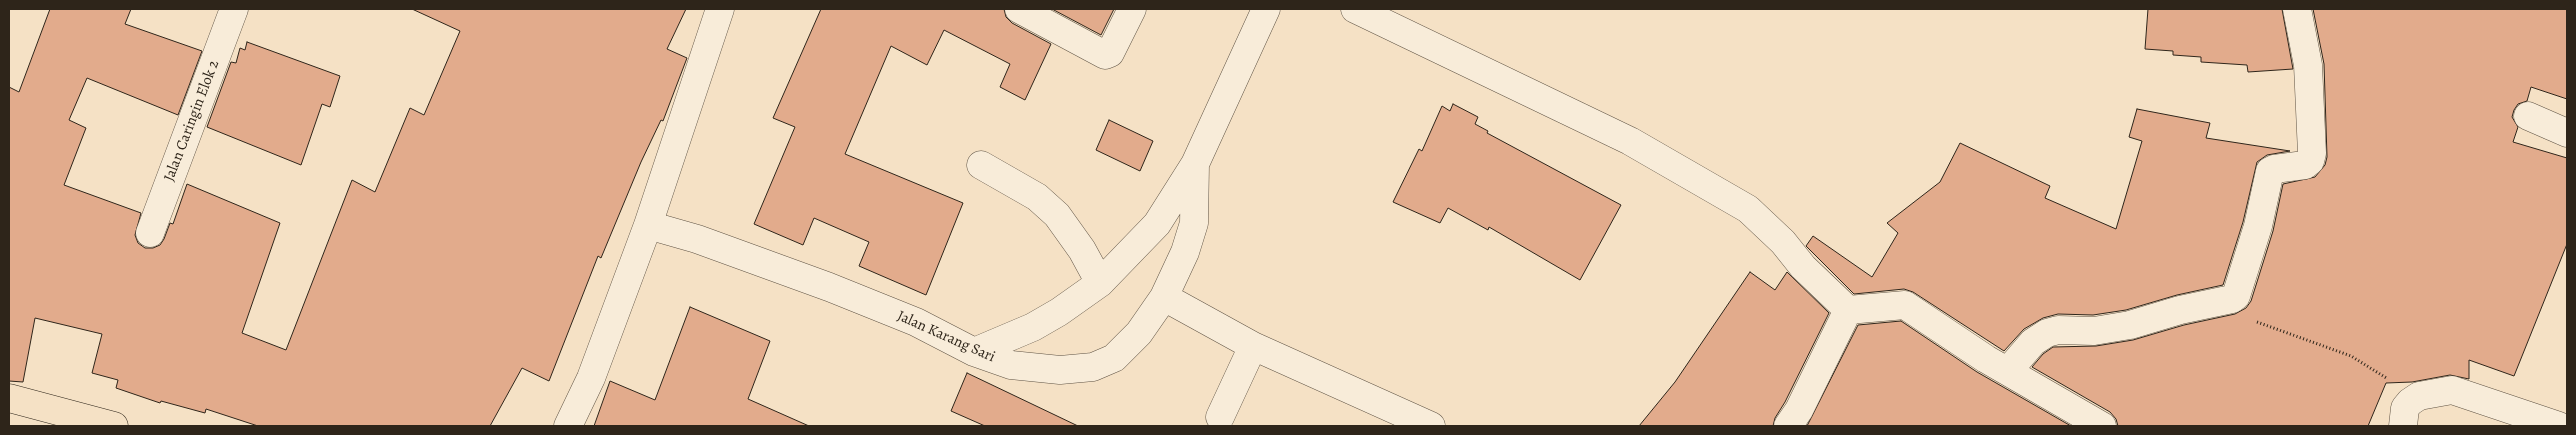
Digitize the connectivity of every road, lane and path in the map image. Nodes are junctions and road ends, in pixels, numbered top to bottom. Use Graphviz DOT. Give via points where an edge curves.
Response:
graph roads {
  1 [pos="234,9"];
  2 [pos="720,9"];
  3 [pos="1018,9"];
  4 [pos="1132,9"];
  5 [pos="1266,9"];
  6 [pos="1355,9"];
  7 [pos="2297,9"];
  8 [pos="2528,116"];
  9 [pos="2567,134"];
  10 [pos="1195,164"];
  11 [pos="981,165"];
  12 [pos="648,225"];
  13 [pos="150,233"];
  14 [pos="1100,283"];
  15 [pos="1164,297"];
  16 [pos="2232,299"];
  17 [pos="1848,310"];
  18 [pos="1253,346"];
  19 [pos="974,352"];
  20 [pos="2008,371"];
  21 [pos="9,398"];
  22 [pos="1220,417"];
  23 [pos="2404,417"];
  24 [pos="114,426"];
  25 [pos="568,426"];
  26 [pos="1431,426"];
  27 [pos="1788,426"];
  28 [pos="2102,426"];
  29 [pos="2559,426"];
  1 -- 13 [label="street, Jalan Caringin Elok 2"];
  2 -- 12 [label="street"];
  3 -- 4 [label="street" via="1105,55 1110,53"];
  5 -- 10 [label="street, Jalan Karang Sari"];
  6 -- 17 [label="street" via="1630,142 1748,209"];
  7 -- 16 [label="street" via="2308,66 2312,152 2305,165 2270,172 2250,254 2236,296"];
  8 -- 9 [label="street"];
  10 -- 14 [label="street" via="1157,224"];
  10 -- 15 [label="street, Jalan Karang Sari" via="1194,223 1185,252"];
  11 -- 14 [label="street" via="1037,198 1057,215"];
  12 -- 19 [label="street, Jalan Karang Sari" via="697,239 829,288 916,322"];
  12 -- 25 [label="street" via="591,378"];
  14 -- 19 [label="street" via="1033,327"];
  15 -- 18 [label="street"];
  15 -- 19 [label="street, Jalan Karang Sari" via="1139,333 1114,358 1093,367 1060,370 1011,364"];
  16 -- 20 [label="street" via="2116,328 2053,331 2033,342"];
  16 -- 23 [label="path" via="2243,317 2362,362 2387,378 2396,388"];
  17 -- 20 [label="street" via="1905,305"];
  17 -- 27 [label="street"];
  18 -- 22 [label="street"];
  18 -- 26 [label="street"];
  20 -- 28 [label="street"];
  21 -- 24 [label="main road"];
  23 -- 29 [label="street" via="2419,396 2452,390"];
}
